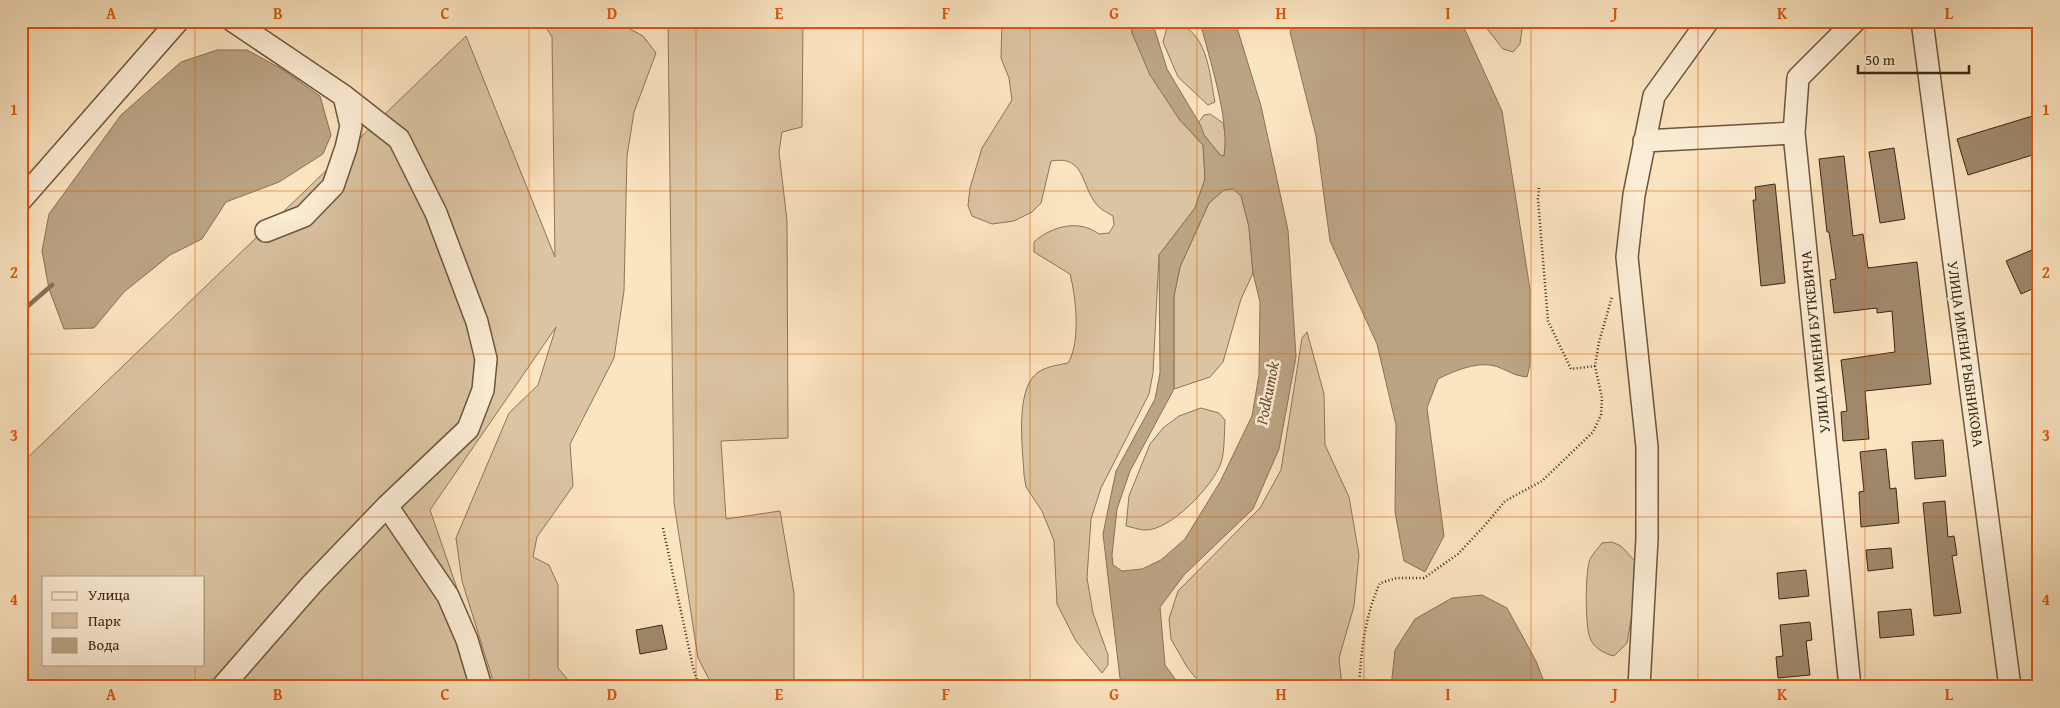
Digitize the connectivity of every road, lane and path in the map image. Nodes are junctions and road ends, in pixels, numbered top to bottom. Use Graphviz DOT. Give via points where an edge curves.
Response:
graph roads {
  1 [pos="178,21"];
  2 [pos="233,21"];
  3 [pos="1708,21"];
  4 [pos="1855,21"];
  5 [pos="1922,21"];
  6 [pos="344,96"];
  7 [pos="1794,133"];
  8 [pos="1644,141"];
  9 [pos="1539,188"];
  10 [pos="21,200"];
  11 [pos="266,231"];
  12 [pos="1613,295"];
  13 [pos="1596,366"];
  14 [pos="387,506"];
  15 [pos="663,528"];
  16 [pos="222,687"];
  17 [pos="481,687"];
  18 [pos="699,687"];
  19 [pos="1359,687"];
  20 [pos="1640,687"];
  21 [pos="1850,687"];
  22 [pos="2010,687"];
  1 -- 10 [label="street"];
  2 -- 6 [label="street"];
  3 -- 8 [label="street" via="1654,96"];
  4 -- 7 [label="street, УЛИЦА ИМЕНИ БУТКЕВИЧА" via="1798,78"];
  5 -- 22 [label="street, УЛИЦА ИМЕНИ РЫБНИКОВА"];
  6 -- 11 [label="street" via="351,126 333,186 304,216"];
  6 -- 14 [label="street" via="399,140 436,213 477,322 486,359 483,390 468,429"];
  7 -- 8 [label="street"];
  7 -- 21 [label="street, УЛИЦА ИМЕНИ БУТКЕВИЧА"];
  8 -- 20 [label="street" via="1627,257 1647,447 1647,538"];
  9 -- 13 [label="path" via="1548,321 1571,369"];
  12 -- 13 [label="path" via="1599,342"];
  13 -- 19 [label="path" via="1602,398 1601,415 1593,432 1542,481 1505,501 1451,559 1424,578 1397,578 1380,583 1372,599 1361,653"];
  14 -- 16 [label="street" via="311,585"];
  14 -- 17 [label="street" via="448,596 467,640"];
  15 -- 18 [label="path"];
}
